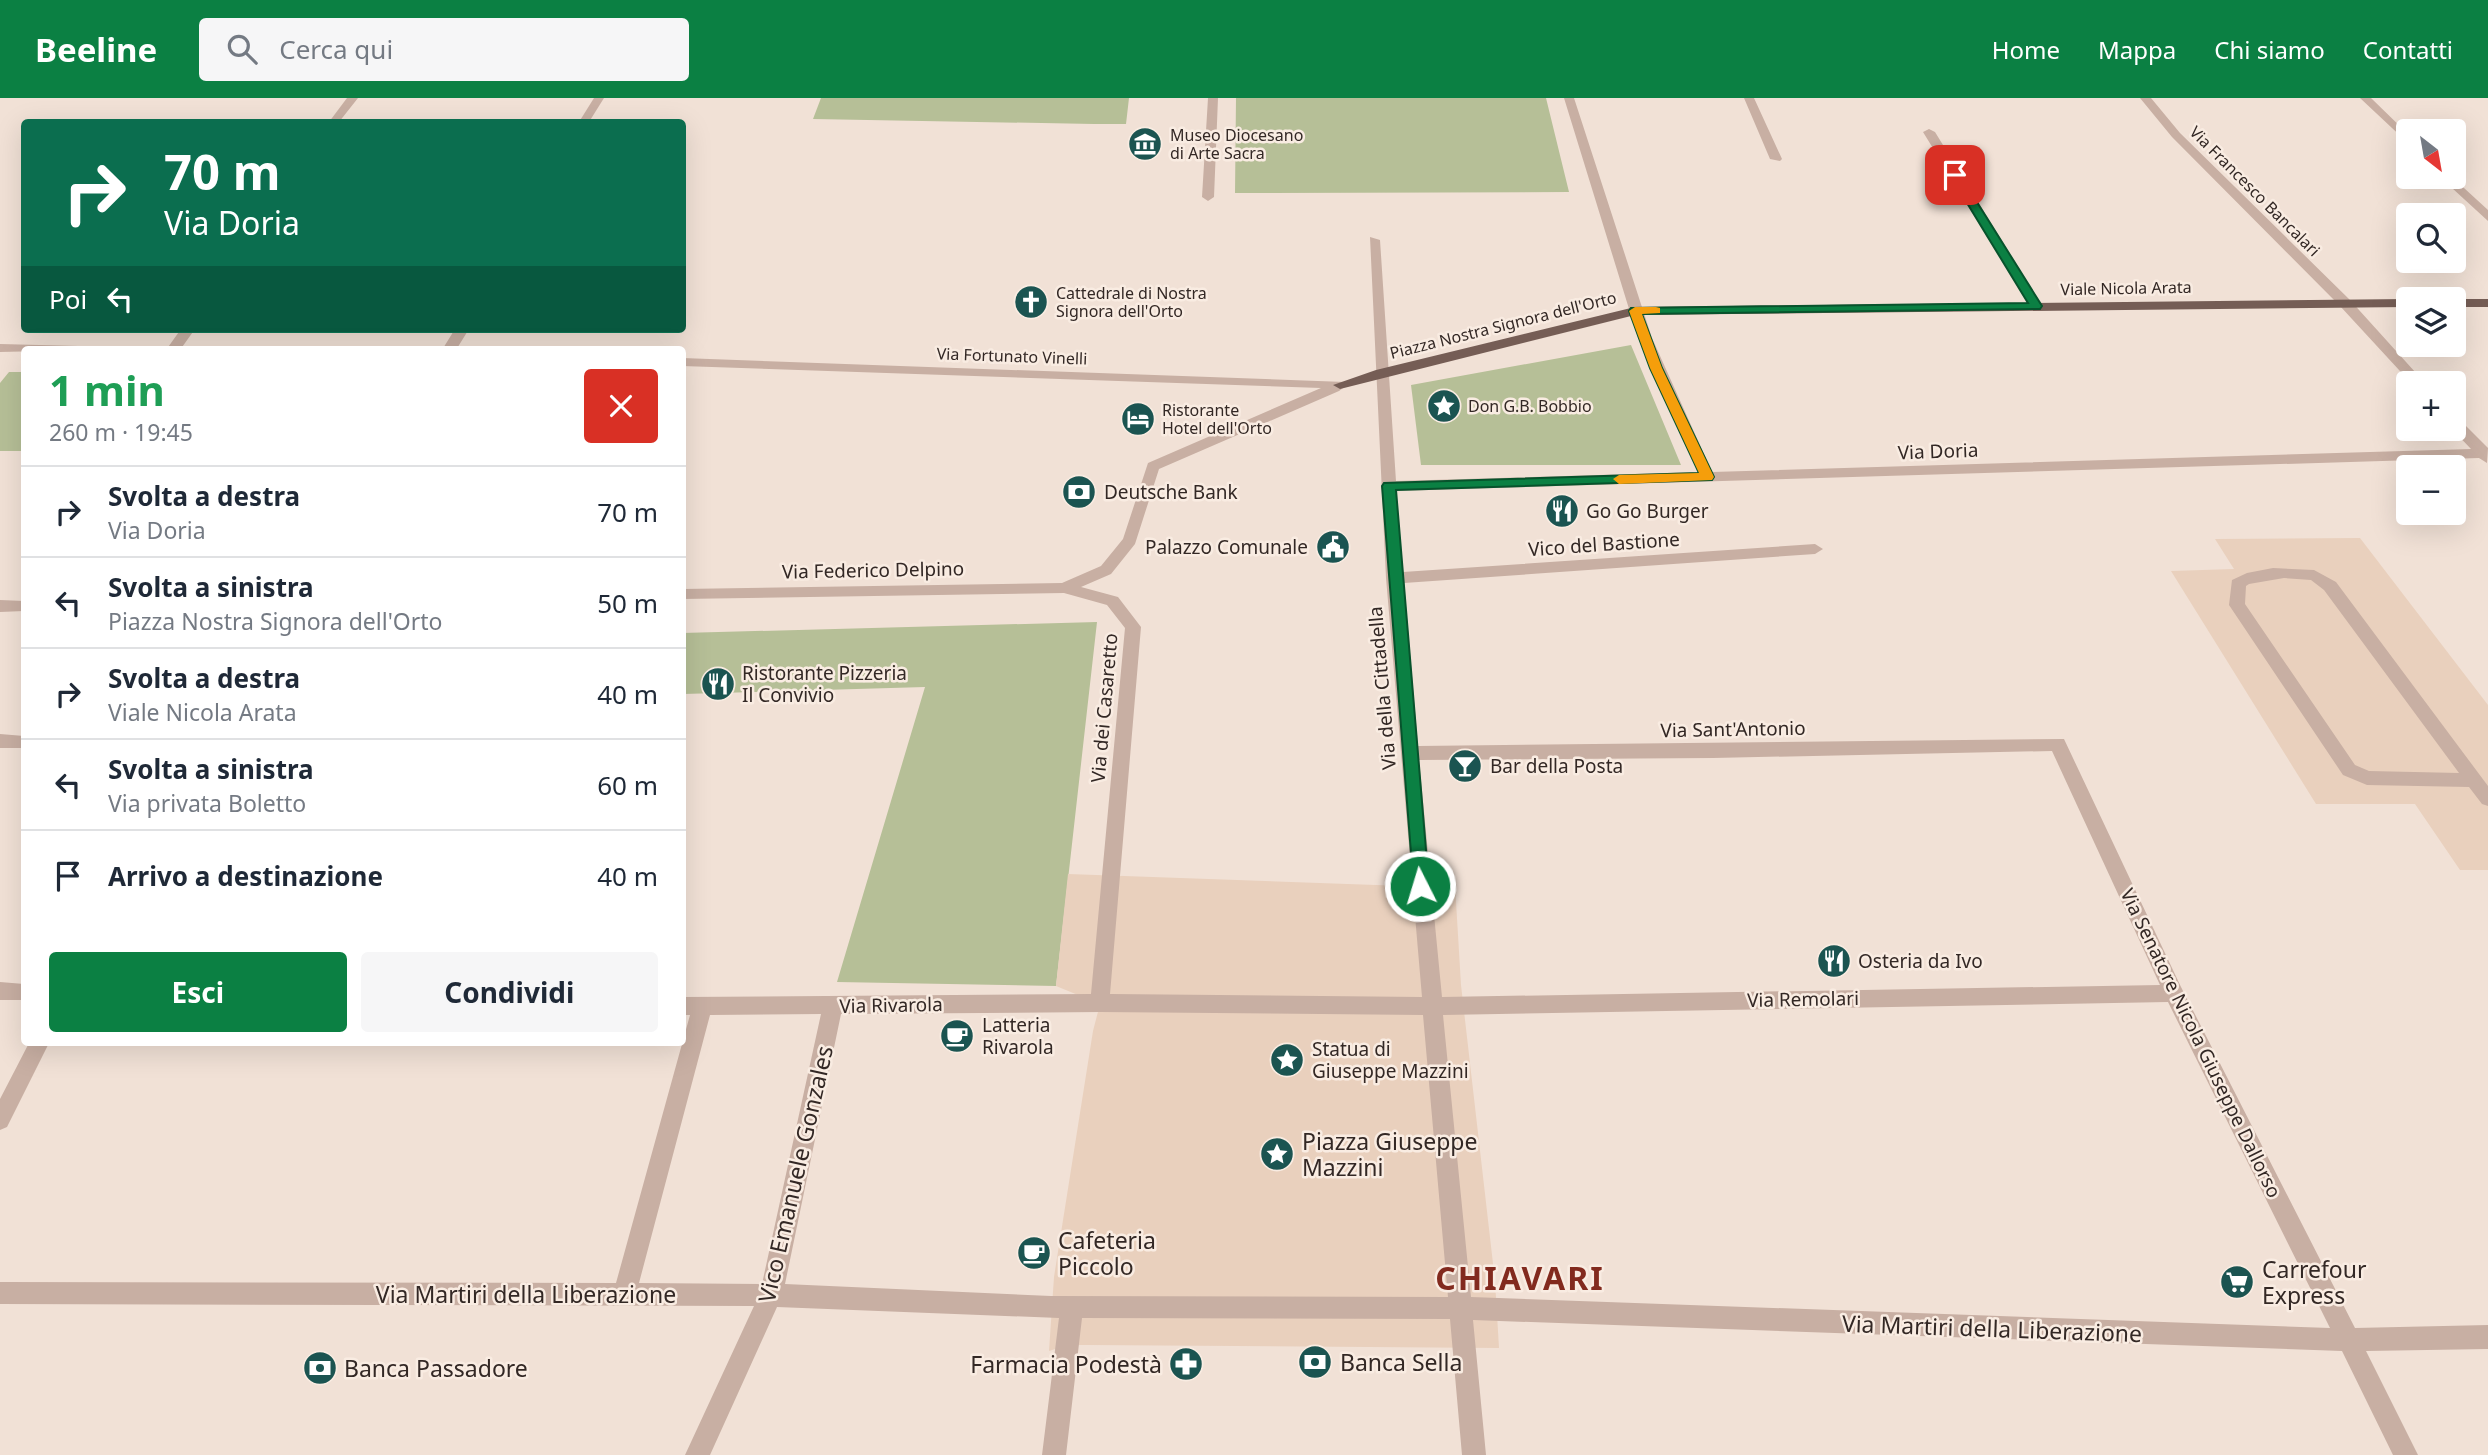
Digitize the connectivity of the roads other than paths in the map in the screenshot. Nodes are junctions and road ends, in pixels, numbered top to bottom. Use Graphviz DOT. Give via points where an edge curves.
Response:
graph roads {
  1 [pos="353,98"];
  2 [pos="599,98"];
  3 [pos="1213,98"];
  4 [pos="1569,98"];
  5 [pos="1749,98"];
  6 [pos="2145,98"];
  7 [pos="2365,98"];
  8 [pos="336,119"];
  9 [pos="586,119"];
  10 [pos="2396,128"];
  11 [pos="1928,132"];
  12 [pos="1776,159"];
  13 [pos="2459,189"];
  14 [pos="1208,197"];
  15 [pos="2488,217"];
  16 [pos="1374,240"];
  17 [pos="2345,303"];
  18 [pos="2396,303"];
  19 [pos="2466,303"];
  20 [pos="2488,303"];
  21 [pos="2036,306"];
  22 [pos="1635,311"];
  23 [pos="0,348"];
  24 [pos="21,349"];
  25 [pos="686,362"];
  26 [pos="2407,371"];
  27 [pos="1381,373"];
  28 [pos="1340,385"];
  29 [pos="2466,434"];
  30 [pos="2486,455"];
  31 [pos="1707,477"];
  32 [pos="1389,486"];
  33 [pos="1815,549"];
  34 [pos="1394,578"];
  35 [pos="1064,588"];
  36 [pos="686,594"];
  37 [pos="0,606"];
  38 [pos="21,606"];
  39 [pos="0,741"];
  40 [pos="21,742"];
  41 [pos="2058,744"];
  42 [pos="1409,752"];
  43 [pos="2474,780"];
  44 [pos="2488,799"];
  45 [pos="2174,993"];
  46 [pos="1100,1003"];
  47 [pos="692,1006"];
  48 [pos="833,1006"];
  49 [pos="1433,1006"];
  50 [pos="686,1032"];
  51 [pos="37,1046"];
  52 [pos="683,1046"];
  53 [pos="0,1120"];
  54 [pos="0,1293"];
  55 [pos="625,1293"];
  56 [pos="771,1294"];
  57 [pos="1062,1307"];
  58 [pos="1461,1308"];
  59 [pos="2488,1337"];
  60 [pos="2347,1340"];
  61 [pos="697,1455"];
  62 [pos="1054,1455"];
  63 [pos="1474,1455"];
  64 [pos="2406,1455"];
  1 -- 8 [label="street"];
  2 -- 9 [label="street"];
  3 -- 14 [label="street"];
  4 -- 22 [label="street, Piazza Nostra Signora dell'Orto"];
  5 -- 12 [label="street"];
  6 -- 17 [label="street, Via Francesco Bancalari" via="2176,135"];
  7 -- 10 [label="street"];
  11 -- 21 [label="street"];
  13 -- 15 [label="street"];
  16 -- 27 [label="street, Piazza Nostra Signora dell'Orto"];
  17 -- 18 [label="main road, Viale Nicola Arata"];
  17 -- 21 [label="main road, Viale Nicola Arata"];
  17 -- 26 [label="street, Via Francesco Bancalari"];
  19 -- 20 [label="main road"];
  21 -- 22 [label="main road, Viale Nicola Arata"];
  22 -- 27 [label="main road, Piazza Nostra Signora dell'Orto"];
  22 -- 31 [label="street, Piazza Nostra Signora dell'Orto"];
  23 -- 24 [label="street"];
  25 -- 28 [label="street, Via Fortunato Vinelli"];
  27 -- 28 [label="main road, Piazza Nostra Signora dell'Orto"];
  27 -- 32 [label="street, Piazza Nostra Signora dell'Orto"];
  28 -- 35 [label="street, Piazza Nostra Signora dell'Orto" via="1153,466 1130,540 1106,570"];
  29 -- 30 [label="street"];
  30 -- 31 [label="street, Via Doria"];
  31 -- 32 [label="street, Via Doria"];
  32 -- 34 [label="street, Via della Cittadella"];
  33 -- 34 [label="street, Vico del Bastione"];
  34 -- 42 [label="street, Via della Cittadella"];
  35 -- 36 [label="street, Via Federico Delpino"];
  35 -- 46 [label="street, Via dei Casaretto" via="1112,601 1133,626"];
  37 -- 38 [label="street"];
  39 -- 40 [label="street"];
  41 -- 42 [label="street, Via Sant'Antonio"];
  41 -- 45 [label="street, Via Senatore Nicola Giuseppe Dallorso"];
  42 -- 49 [label="street, Via della Cittadella"];
  43 -- 43 [label="street" via="2321,578 2256,575 2238,584 2237,605 2342,765 2367,778"];
  43 -- 44 [label="street"];
  45 -- 49 [label="street, Via Remolari"];
  45 -- 60 [label="street, Via Senatore Nicola Giuseppe Dallorso"];
  46 -- 48 [label="street, Via Rivarola"];
  46 -- 49 [label="street"];
  47 -- 48 [label="street, Via Rivarola"];
  47 -- 50 [label="street"];
  48 -- 56 [label="street, Vico Emanuele Gonzales"];
  49 -- 58 [label="street, Via della Cittadella"];
  51 -- 53 [label="street"];
  52 -- 55 [label="street"];
  54 -- 55 [label="street, Via Martiri della Liberazione"];
  55 -- 56 [label="street, Via Martiri della Liberazione"];
  56 -- 57 [label="street, Via Martiri della Liberazione"];
  56 -- 61 [label="street, Vico Emanuele Gonzales"];
  57 -- 58 [label="street"];
  57 -- 62 [label="street" via="1068,1345"];
  58 -- 60 [label="street, Via Martiri della Liberazione"];
  58 -- 63 [label="street, Via della Cittadella"];
  59 -- 60 [label="street, Via Martiri della Liberazione"];
  60 -- 64 [label="street, Via Senatore Nicola Giuseppe Dallorso"];
}
